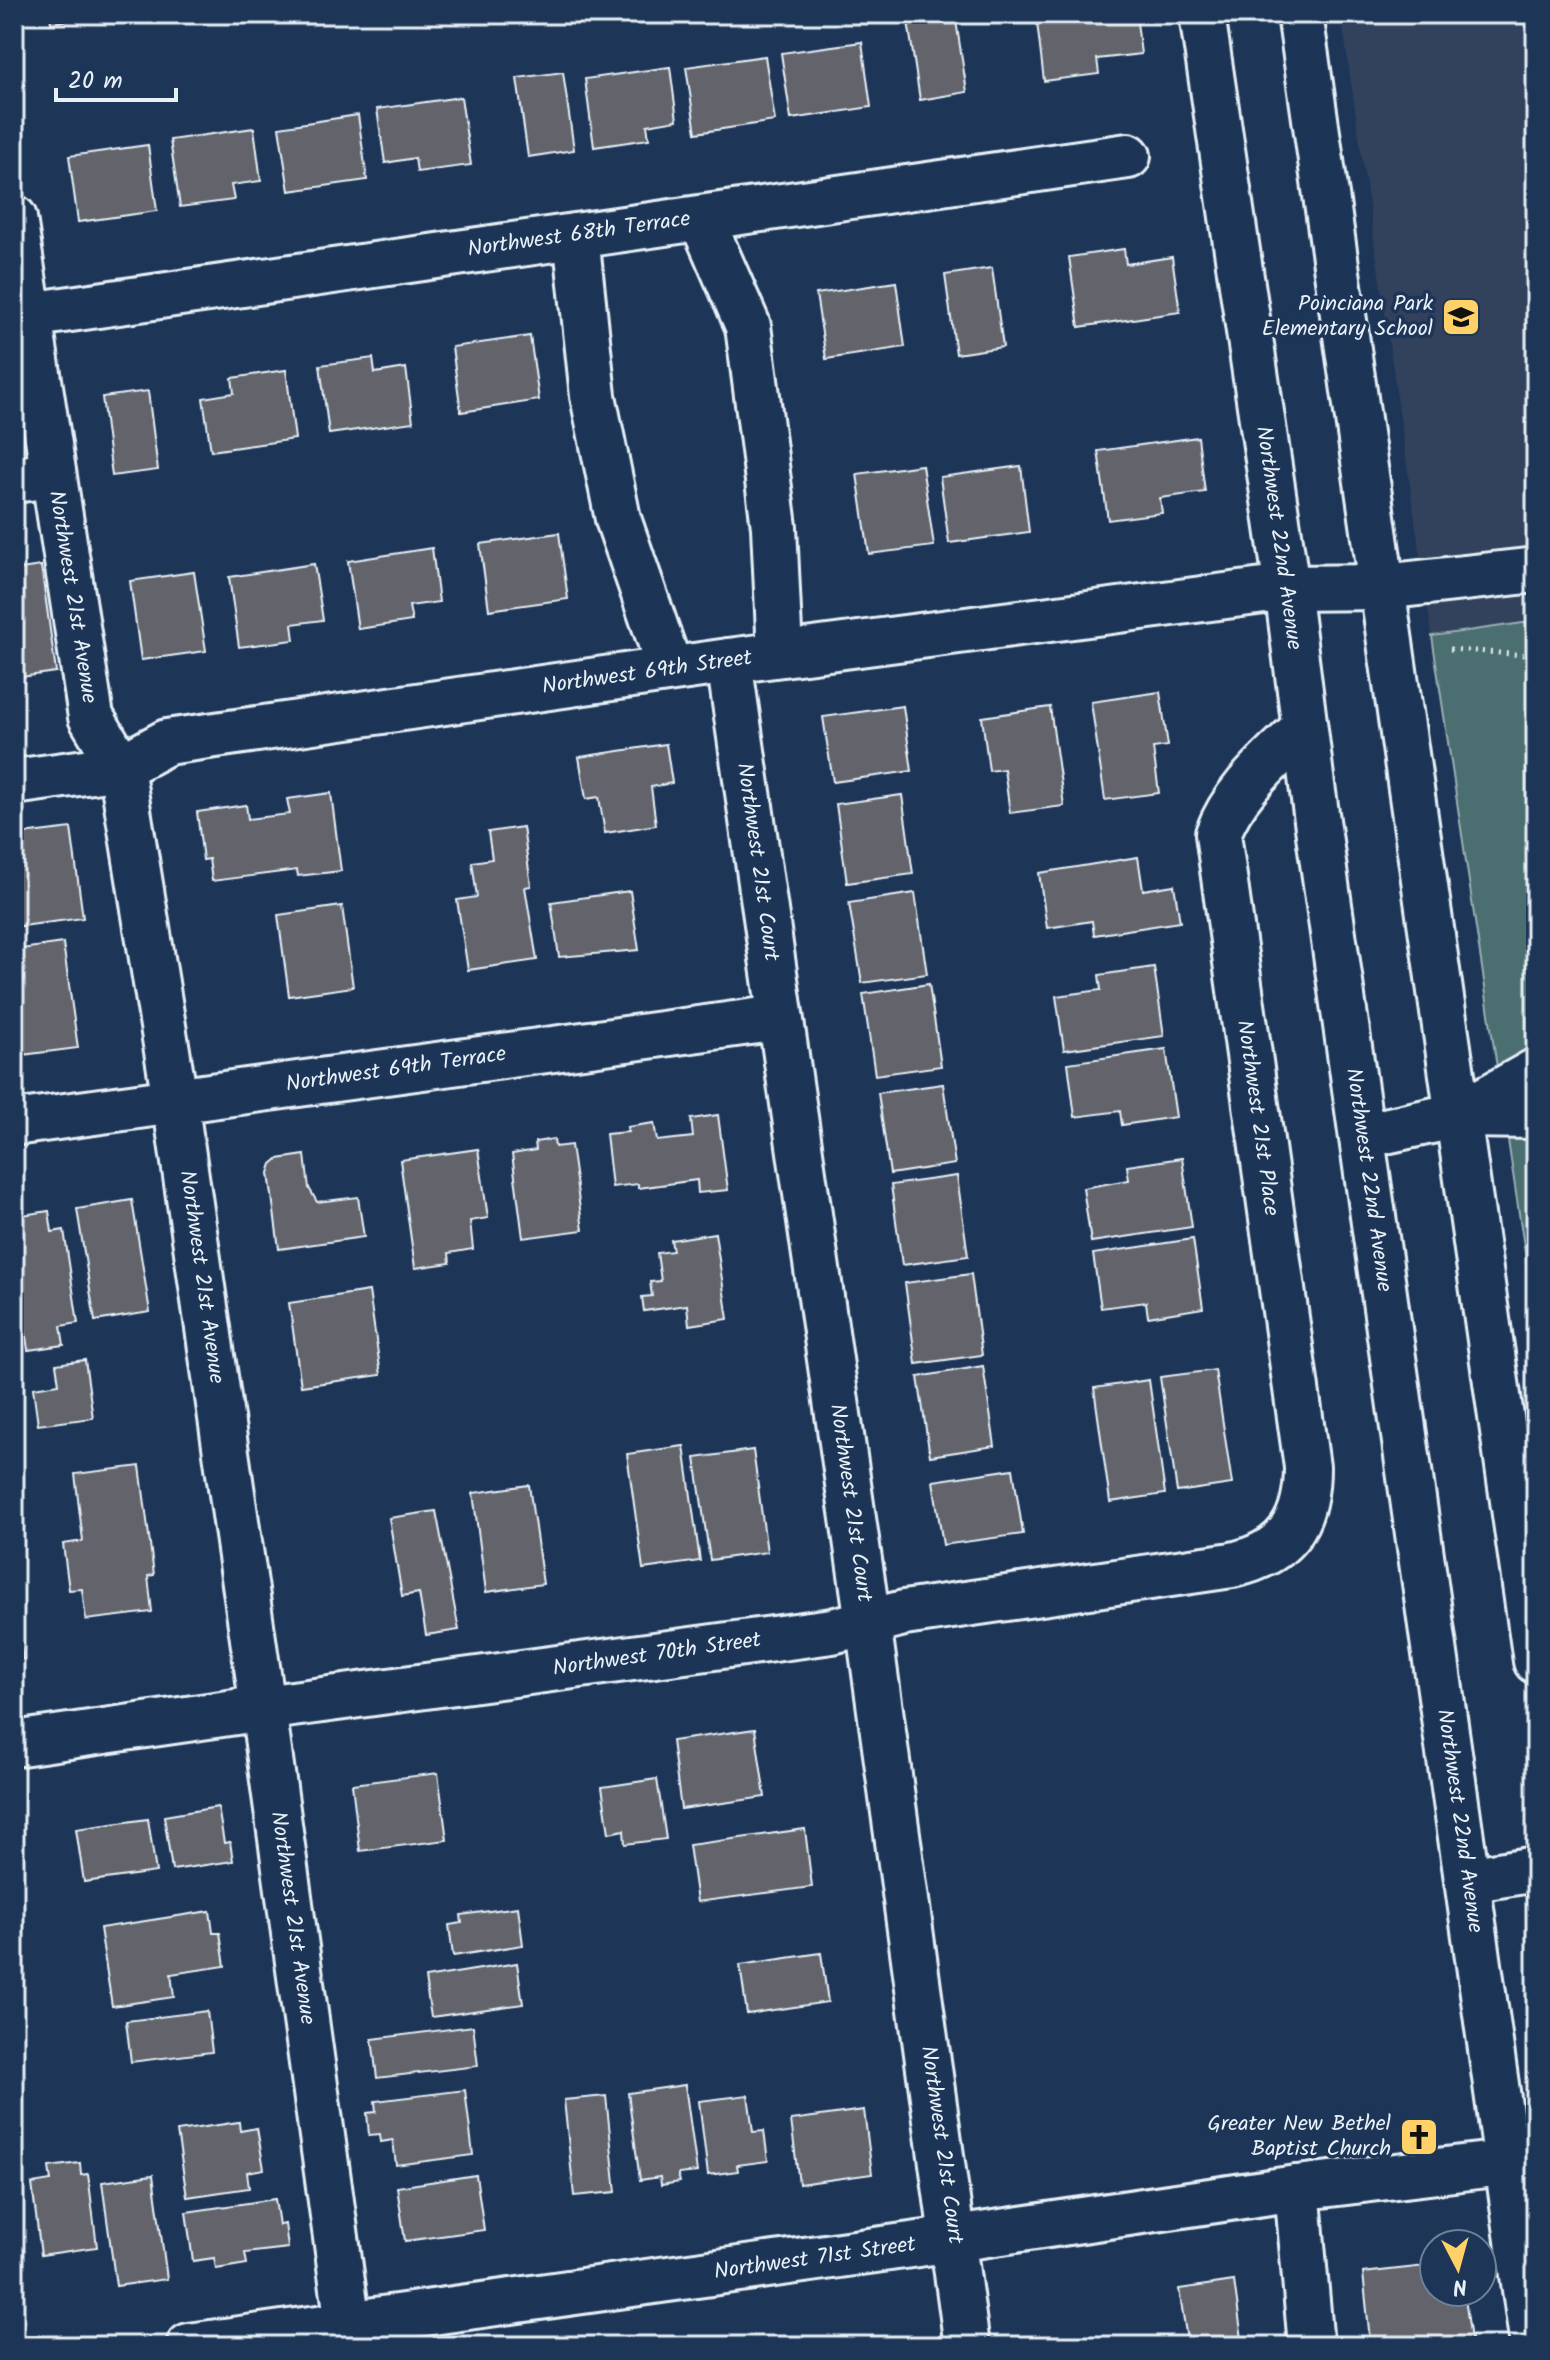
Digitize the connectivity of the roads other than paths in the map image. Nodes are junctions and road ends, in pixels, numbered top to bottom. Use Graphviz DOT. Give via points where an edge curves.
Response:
graph roads {
  1 [pos="1202,14"];
  2 [pos="1300,14"];
  3 [pos="1128,156"];
  4 [pos="14,218"];
  5 [pos="701,218"];
  6 [pos="576,236"];
  7 [pos="29,315"];
  8 [pos="34,477"];
  9 [pos="1536,570"];
  10 [pos="1383,587"];
  11 [pos="1287,588"];
  12 [pos="780,654"];
  13 [pos="729,661"];
  14 [pos="670,669"];
  15 [pos="1304,728"];
  16 [pos="121,767"];
  17 [pos="14,782"];
  18 [pos="779,1018"];
  19 [pos="1536,1071"];
  20 [pos="175,1100"];
  21 [pos="1458,1115"];
  22 [pos="1536,1116"];
  23 [pos="14,1123"];
  24 [pos="1362,1136"];
  25 [pos="1522,1470"];
  26 [pos="1289,1535"];
  27 [pos="868,1622"];
  28 [pos="1536,1661"];
  29 [pos="263,1708"];
  30 [pos="14,1744"];
  31 [pos="1536,1869"];
  32 [pos="1467,1880"];
  33 [pos="1521,2161"];
  34 [pos="1297,2188"];
  35 [pos="954,2239"];
  36 [pos="349,2335"];
  37 [pos="189,2346"];
  38 [pos="967,2346"];
  39 [pos="1311,2346"];
  40 [pos="1533,2346"];
  1 -- 11 [label="street, Northwest 22nd Avenue"];
  2 -- 10 [label="street"];
  3 -- 5 [label="street, Northwest 68th Terrace"];
  4 -- 7 [label="street, Northwest 21st Avenue"];
  5 -- 6 [label="street, Northwest 68th Terrace"];
  5 -- 12 [label="street" via="748,326 774,527"];
  6 -- 7 [label="street, Northwest 68th Terrace"];
  6 -- 14 [label="street" via="593,396 618,519"];
  7 -- 8 [label="street, Northwest 21st Avenue"];
  8 -- 16 [label="street, Northwest 21st Avenue" via="91,717"];
  9 -- 10 [label="street, Northwest 69th Street"];
  10 -- 11 [label="street, Northwest 69th Street"];
  10 -- 21 [label="street"];
  11 -- 12 [label="street, Northwest 69th Street"];
  11 -- 15 [label="street, Northwest 22nd Avenue"];
  12 -- 13 [label="street, Northwest 69th Street"];
  13 -- 14 [label="street, Northwest 69th Street"];
  13 -- 18 [label="street, Northwest 21st Court"];
  14 -- 16 [label="street, Northwest 69th Street" via="167,742"];
  15 -- 24 [label="street, Northwest 22nd Avenue"];
  15 -- 26 [label="street, Northwest 21st Place" via="1240,792 1218,834 1307,1467 1307,1491"];
  16 -- 17 [label="street, Northwest 69th Street"];
  16 -- 20 [label="street, Northwest 21st Avenue"];
  18 -- 20 [label="street, Northwest 69th Terrace"];
  18 -- 27 [label="street, Northwest 21st Court"];
  19 -- 21 [label="street"];
  20 -- 23 [label="street, Northwest 69th Terrace"];
  20 -- 29 [label="street, Northwest 21st Avenue"];
  21 -- 22 [label="street"];
  21 -- 24 [label="street"];
  21 -- 25 [label="street"];
  24 -- 32 [label="street, Northwest 22nd Avenue"];
  25 -- 28 [label="street"];
  26 -- 27 [label="street, Northwest 70th Street" via="1255,1560 1232,1565"];
  27 -- 29 [label="street, Northwest 70th Street"];
  27 -- 35 [label="street, Northwest 21st Court"];
  29 -- 30 [label="street, Northwest 70th Street"];
  29 -- 36 [label="street, Northwest 21st Avenue"];
  31 -- 32 [label="street"];
  32 -- 33 [label="street, Northwest 22nd Avenue"];
  33 -- 34 [label="street, Northwest 71st Street"];
  33 -- 40 [label="street, Northwest 22nd Avenue"];
  34 -- 35 [label="street, Northwest 71st Street"];
  34 -- 39 [label="street"];
  35 -- 36 [label="street, Northwest 71st Street"];
  35 -- 38 [label="street, Northwest 21st Court"];
  36 -- 37 [label="street, Northwest 71st Street"];
}
